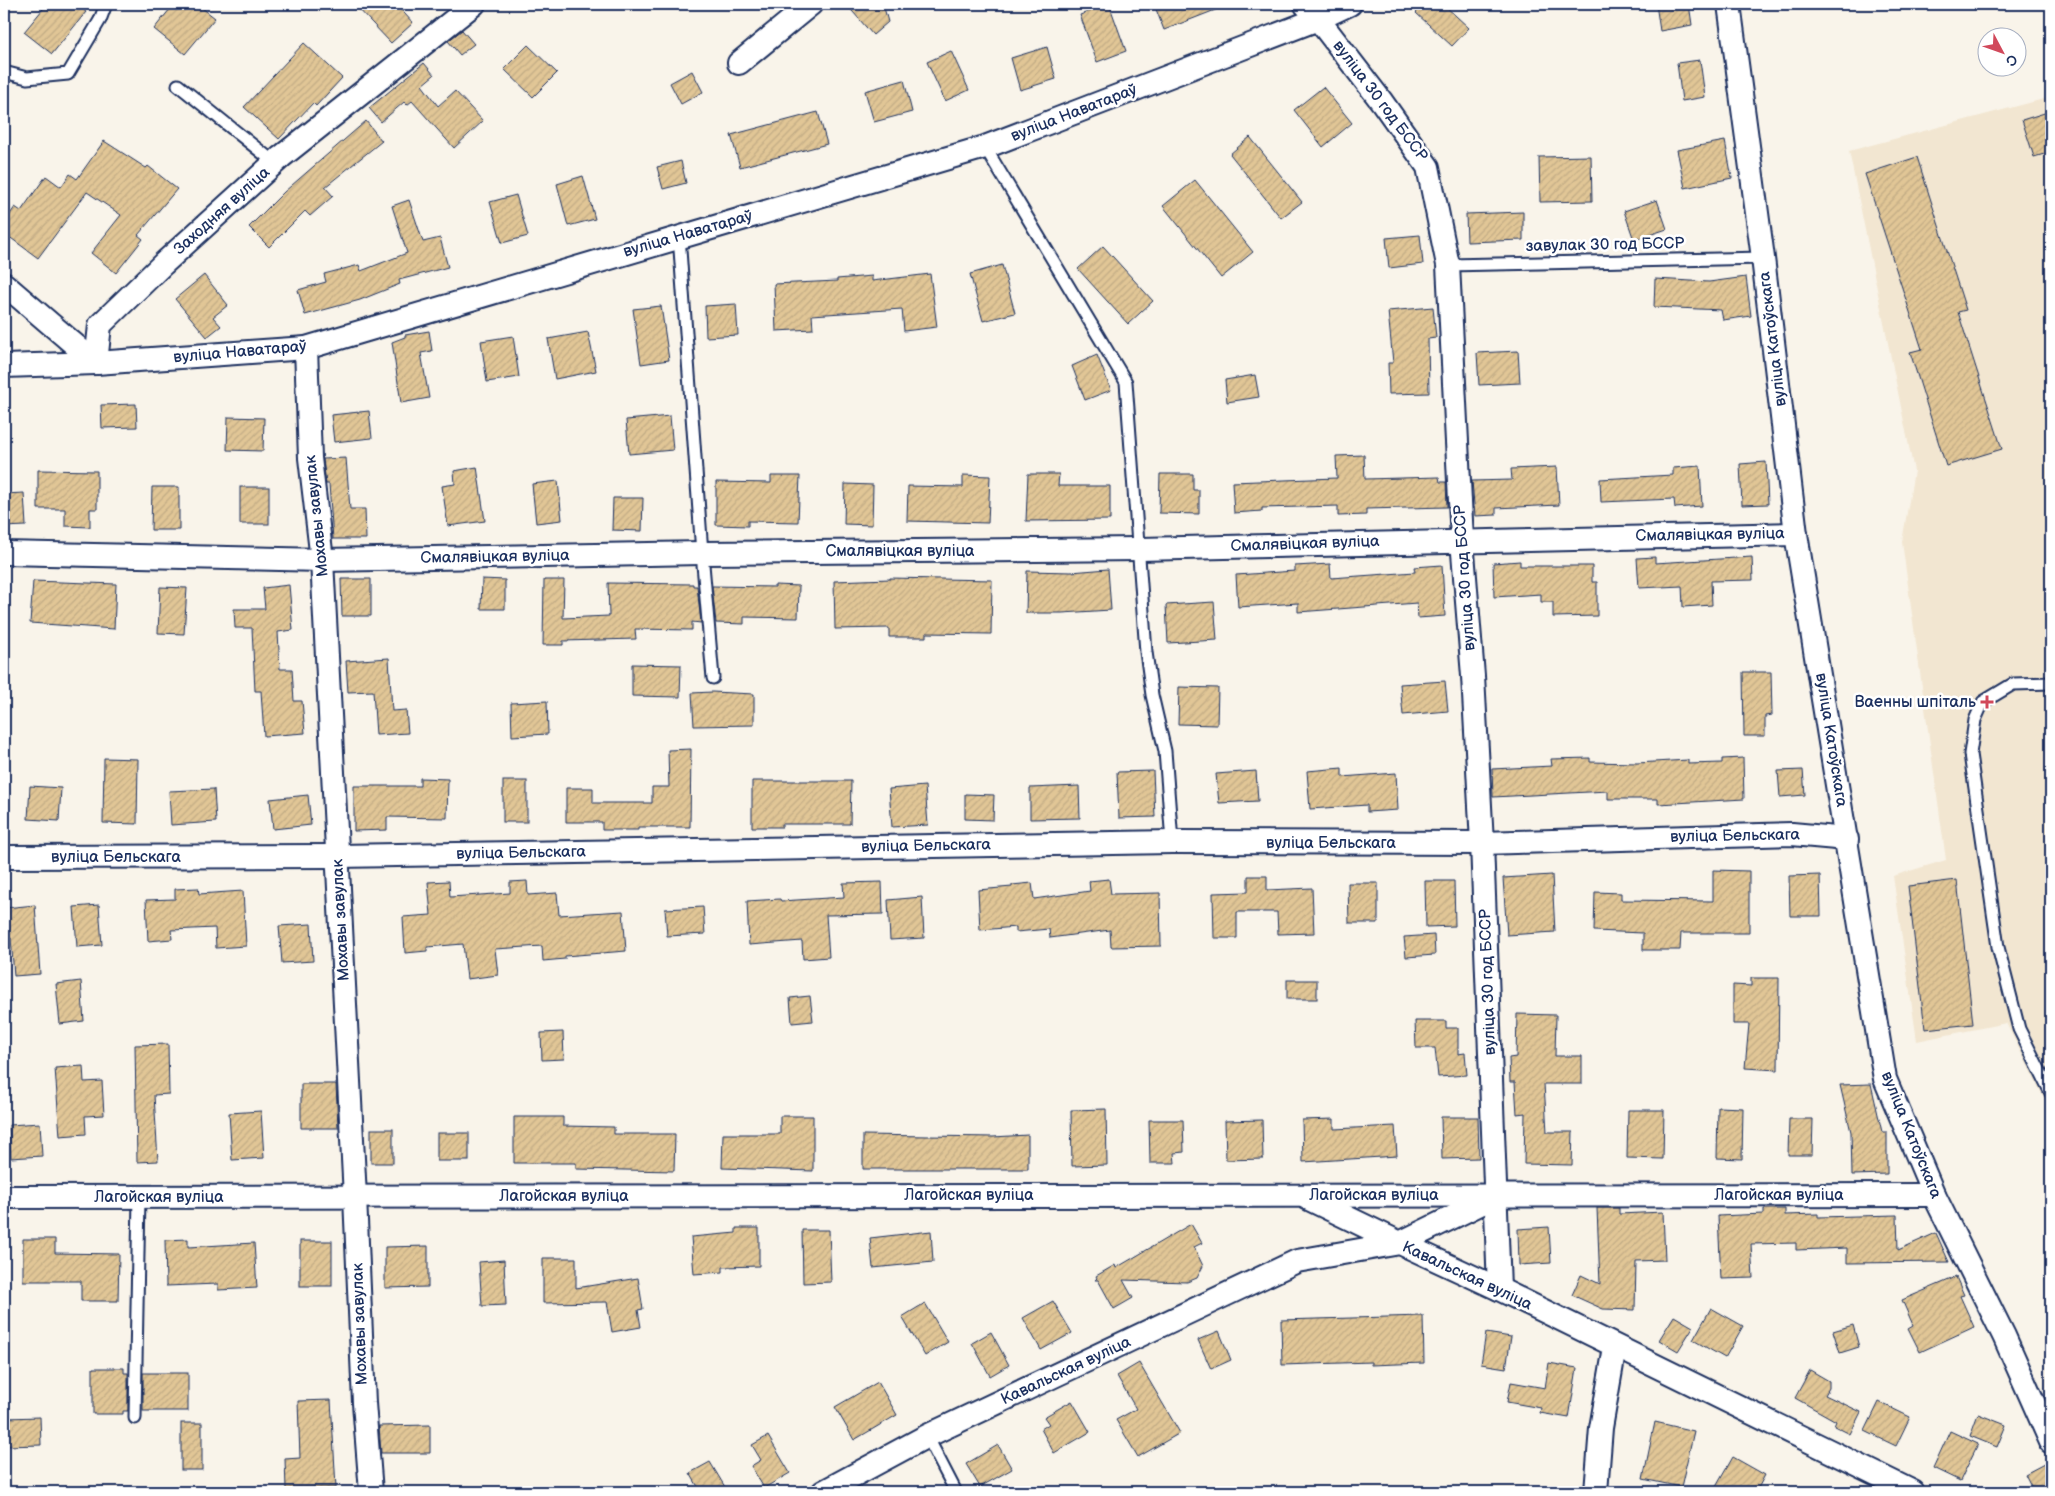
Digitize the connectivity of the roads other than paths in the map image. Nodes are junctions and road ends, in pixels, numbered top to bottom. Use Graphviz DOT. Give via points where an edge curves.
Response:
graph roads {
  1 [pos="106,4"];
  2 [pos="474,4"];
  3 [pos="811,4"];
  4 [pos="1350,4"];
  5 [pos="1729,4"];
  6 [pos="1311,11"];
  7 [pos="739,63"];
  8 [pos="4,72"];
  9 [pos="178,85"];
  10 [pos="985,147"];
  11 [pos="275,163"];
  12 [pos="679,236"];
  13 [pos="1763,258"];
  14 [pos="1448,265"];
  15 [pos="4,284"];
  16 [pos="306,348"];
  17 [pos="96,363"];
  18 [pos="4,366"];
  19 [pos="1796,534"];
  20 [pos="1462,540"];
  21 [pos="1140,549"];
  22 [pos="702,553"];
  23 [pos="4,554"];
  24 [pos="322,560"];
  25 [pos="713,678"];
  26 [pos="2051,683"];
  27 [pos="1847,839"];
  28 [pos="1172,842"];
  29 [pos="1482,843"];
  30 [pos="338,856"];
  31 [pos="4,857"];
  32 [pos="2051,1093"];
  33 [pos="1300,1194"];
  34 [pos="1497,1195"];
  35 [pos="1934,1195"];
  36 [pos="4,1197"];
  37 [pos="139,1197"];
  38 [pos="355,1197"];
  39 [pos="1400,1243"];
  40 [pos="1499,1289"];
  41 [pos="1615,1347"];
  42 [pos="135,1418"];
  43 [pos="927,1436"];
  44 [pos="2051,1442"];
  45 [pos="371,1492"];
  46 [pos="823,1492"];
  47 [pos="956,1492"];
  48 [pos="1596,1492"];
  49 [pos="1913,1492"];
  1 -- 8 [label="lane" via="68,74 27,78"];
  2 -- 11 [label="street, Заходняя вуліца"];
  3 -- 7 [label="street"];
  4 -- 6 [label="street, вуліца Наватараў"];
  5 -- 13 [label="street, вуліца Катоўскага"];
  6 -- 10 [label="street, вуліца Наватараў"];
  6 -- 14 [label="street, вуліца 30 год БССР" via="1428,166"];
  9 -- 11 [label="lane"];
  10 -- 12 [label="street, вуліца Наватараў"];
  10 -- 21 [label="lane" via="1126,382"];
  11 -- 17 [label="street, Заходняя вуліца" via="100,325"];
  12 -- 16 [label="street, вуліца Наватараў"];
  12 -- 22 [label="lane"];
  13 -- 14 [label="lane, завулак 30 год БССР"];
  13 -- 19 [label="street, вуліца Катоўскага"];
  14 -- 20 [label="street, вуліца 30 год БССР"];
  15 -- 17 [label="street"];
  16 -- 17 [label="street, вуліца Наватараў"];
  16 -- 24 [label="street, Мохавы завулак" via="310,458"];
  17 -- 18 [label="street, вуліца Наватараў"];
  19 -- 20 [label="street, Смалявіцкая вуліца"];
  19 -- 27 [label="street, вуліца Катоўскага"];
  20 -- 21 [label="street, Смалявіцкая вуліца"];
  20 -- 29 [label="street, вуліца 30 год БССР"];
  21 -- 22 [label="street, Смалявіцкая вуліца"];
  21 -- 28 [label="lane" via="1146,652 1165,751"];
  22 -- 24 [label="street, Смалявіцкая вуліца"];
  22 -- 25 [label="lane"];
  23 -- 24 [label="street, Смалявіцкая вуліца"];
  24 -- 30 [label="street, Мохавы завулак"];
  26 -- 32 [label="lane" via="2013,684 1983,702 1975,720 1970,754 1998,947 2018,1029"];
  27 -- 29 [label="street, вуліца Бельскага" via="1792,834"];
  27 -- 35 [label="street, вуліца Катоўскага" via="1885,1079"];
  28 -- 29 [label="street, вуліца Бельскага"];
  28 -- 30 [label="street, вуліца Бельскага"];
  29 -- 34 [label="street, вуліца 30 год БССР"];
  30 -- 31 [label="street, вуліца Бельскага"];
  30 -- 38 [label="street, Мохавы завулак"];
  33 -- 34 [label="street, Лагойская вуліца"];
  33 -- 38 [label="street, Лагойская вуліца"];
  33 -- 39 [label="street"];
  34 -- 35 [label="street, Лагойская вуліца"];
  34 -- 39 [label="street"];
  34 -- 40 [label="street, вуліца 30 год БССР"];
  35 -- 44 [label="street, вуліца Катоўскага" via="2004,1336"];
  36 -- 37 [label="street, Лагойская вуліца"];
  37 -- 38 [label="street, Лагойская вуліца"];
  37 -- 42 [label="lane"];
  38 -- 45 [label="street, Мохавы завулак"];
  39 -- 40 [label="street, Кавальская вуліца"];
  39 -- 43 [label="street, Кавальская вуліца" via="1297,1261"];
  40 -- 41 [label="street, Кавальская вуліца"];
  41 -- 48 [label="street" via="1601,1428"];
  41 -- 49 [label="street, Кавальская вуліца"];
  43 -- 46 [label="street, Кавальская вуліца"];
  43 -- 47 [label="lane"];
}
